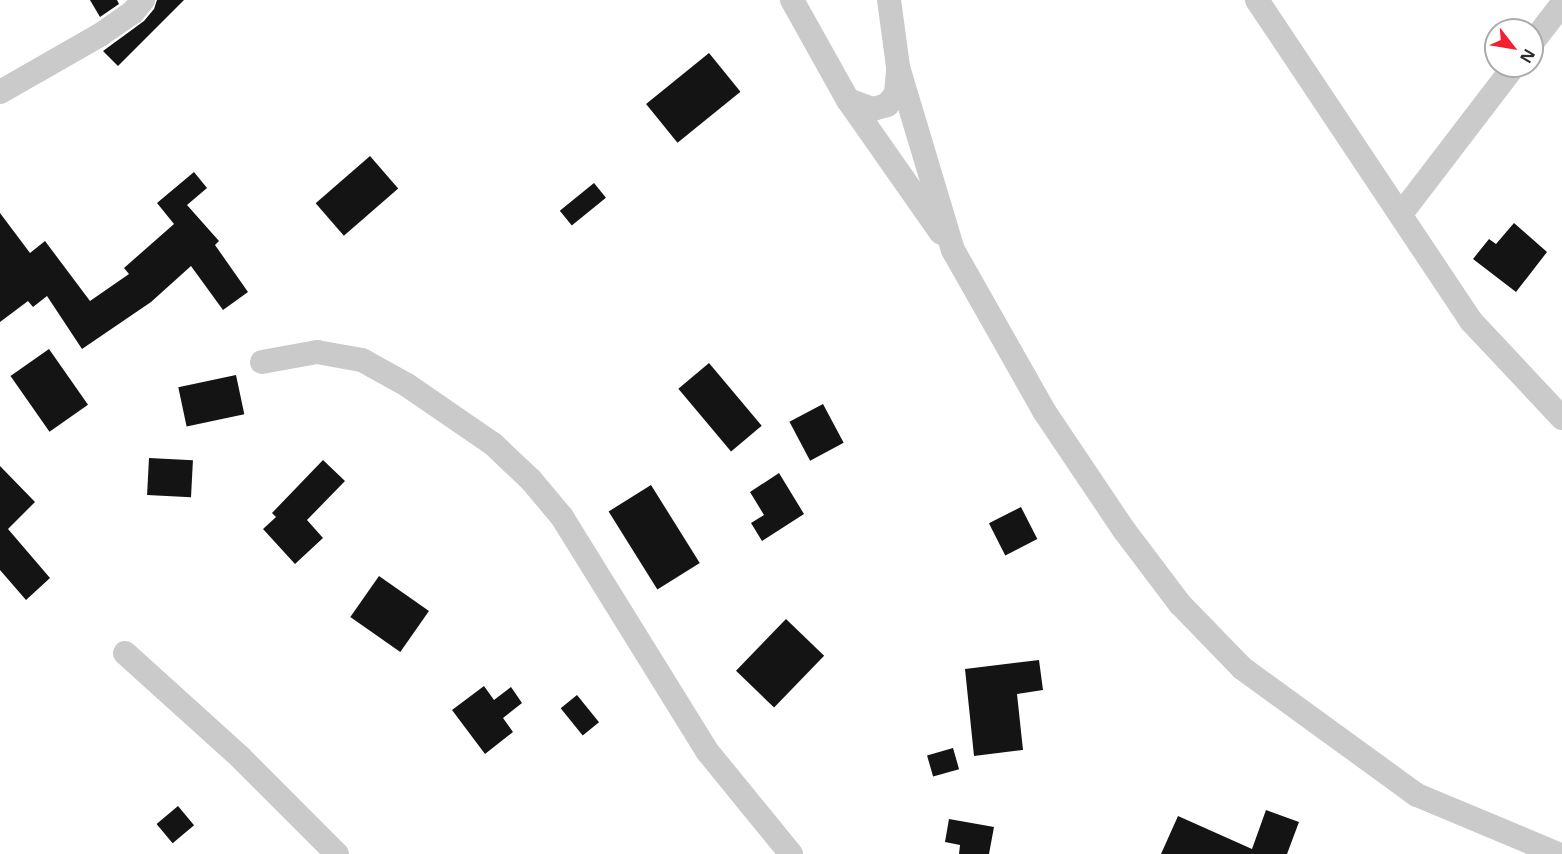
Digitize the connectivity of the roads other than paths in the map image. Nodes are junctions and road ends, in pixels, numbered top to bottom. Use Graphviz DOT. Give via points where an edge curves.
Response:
graph roads {
  1 [pos="143,0"];
  2 [pos="792,0"];
  3 [pos="889,0"];
  4 [pos="1257,0"];
  5 [pos="1562,4"];
  6 [pos="1544,27"];
  7 [pos="898,67"];
  8 [pos="1505,78"];
  9 [pos="0,92"];
  10 [pos="848,100"];
  11 [pos="1401,214"];
  12 [pos="953,250"];
  13 [pos="262,362"];
  14 [pos="1562,418"];
  15 [pos="125,653"];
  16 [pos="337,854"];
  17 [pos="791,854"];
  18 [pos="1558,854"];
  1 -- 9 [label="street" via="100,35"];
  2 -- 10 [label="street"];
  3 -- 7 [label="street"];
  4 -- 11 [label="street"];
  5 -- 6 [label="street"];
  7 -- 10 [label="street" via="896,94 886,105 873,109"];
  7 -- 12 [label="street"];
  8 -- 11 [label="street"];
  10 -- 12 [label="street"];
  11 -- 14 [label="street" via="1471,321"];
  12 -- 18 [label="street" via="1044,411 1124,530 1180,604 1242,668 1417,795"];
  13 -- 17 [label="street" via="317,352 362,360 407,385 493,444 562,517 707,751"];
  15 -- 16 [label="street" via="240,757"];
}
